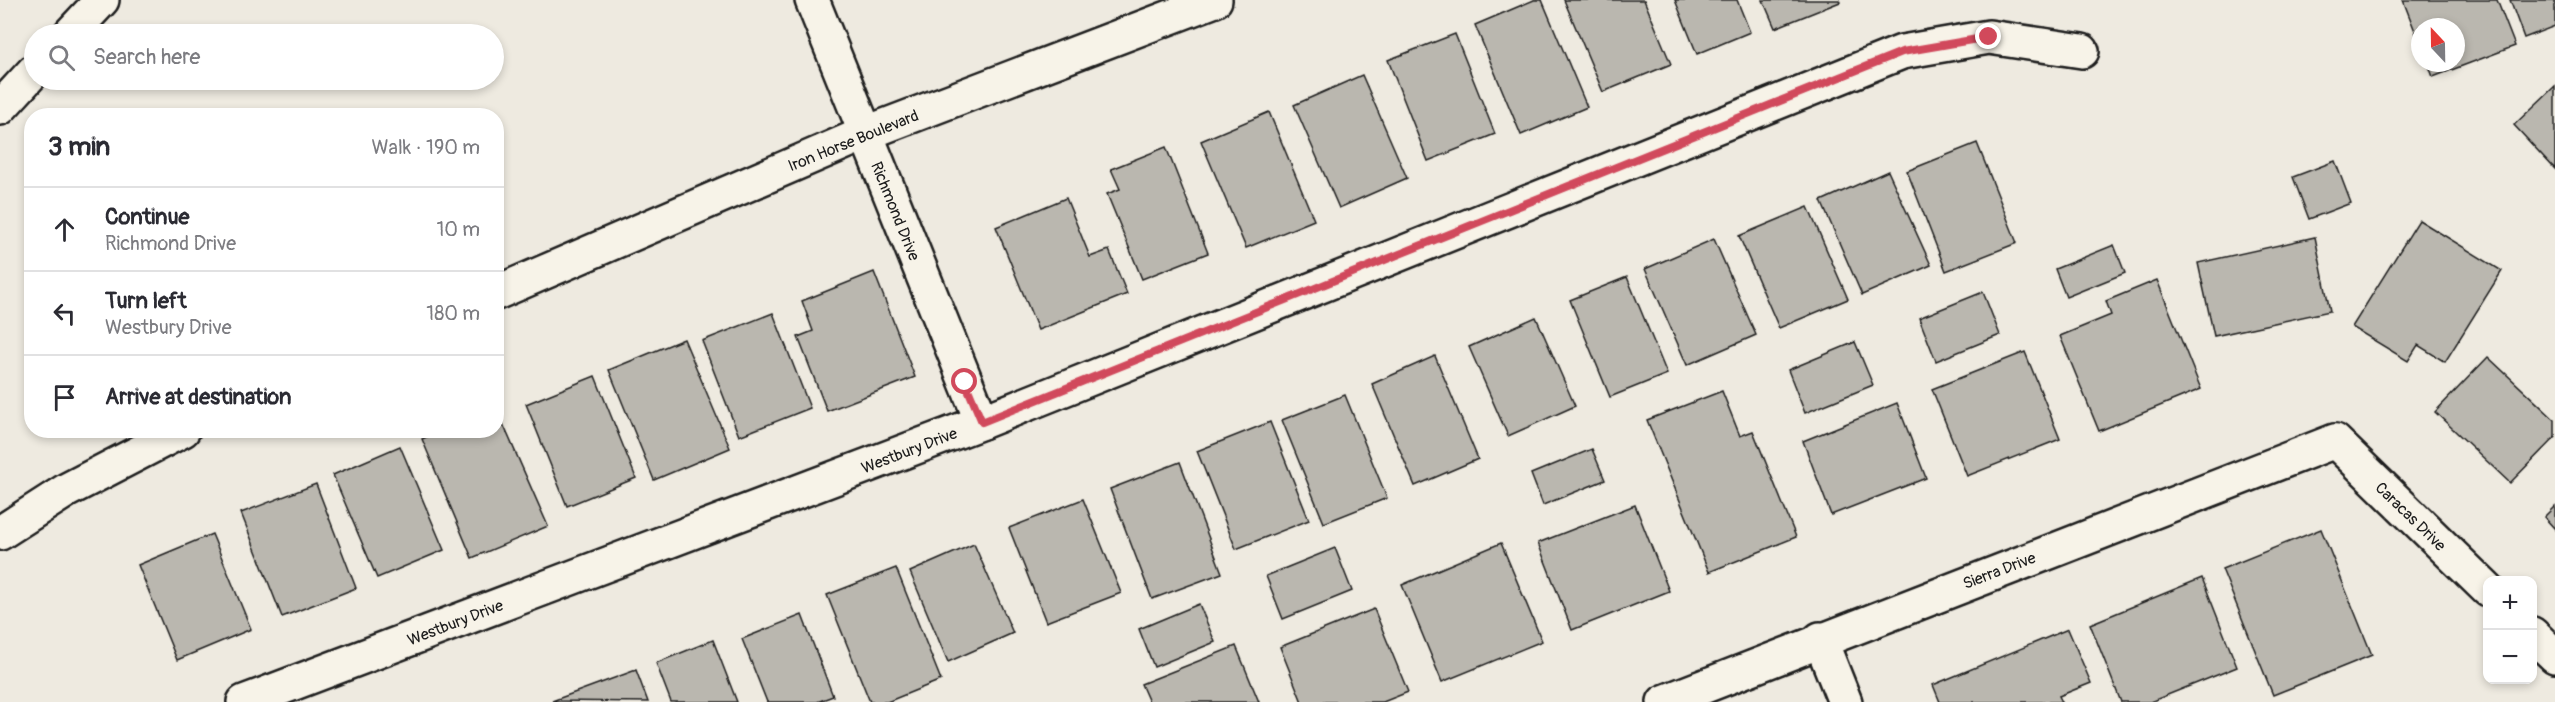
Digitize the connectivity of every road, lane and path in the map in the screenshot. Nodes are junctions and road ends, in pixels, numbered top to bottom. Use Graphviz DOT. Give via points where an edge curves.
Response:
graph roads {
  1 [pos="102,0"];
  2 [pos="812,0"];
  3 [pos="1215,0"];
  4 [pos="79,24"];
  5 [pos="2082,51"];
  6 [pos="24,82"];
  7 [pos="0,108"];
  8 [pos="864,134"];
  9 [pos="504,290"];
  10 [pos="982,422"];
  11 [pos="168,438"];
  12 [pos="2335,441"];
  13 [pos="0,534"];
  14 [pos="2483,586"];
  15 [pos="1820,639"];
  16 [pos="2537,639"];
  17 [pos="2555,656"];
  18 [pos="244,702"];
  19 [pos="1664,702"];
  20 [pos="1845,702"];
  1 -- 4 [label="street"];
  2 -- 8 [label="street, Richmond Drive"];
  3 -- 8 [label="street, Iron Horse Boulevard"];
  5 -- 10 [label="street, Westbury Drive" via="1989,37 1902,52"];
  6 -- 7 [label="street"];
  8 -- 9 [label="street, Iron Horse Boulevard"];
  8 -- 10 [label="street, Richmond Drive"];
  10 -- 18 [label="street, Westbury Drive"];
  11 -- 13 [label="street" via="68,490"];
  12 -- 14 [label="street, Caracas Drive"];
  12 -- 15 [label="street, Sierra Drive"];
  15 -- 19 [label="street, Sierra Drive"];
  15 -- 20 [label="street"];
  16 -- 17 [label="street"];
}
